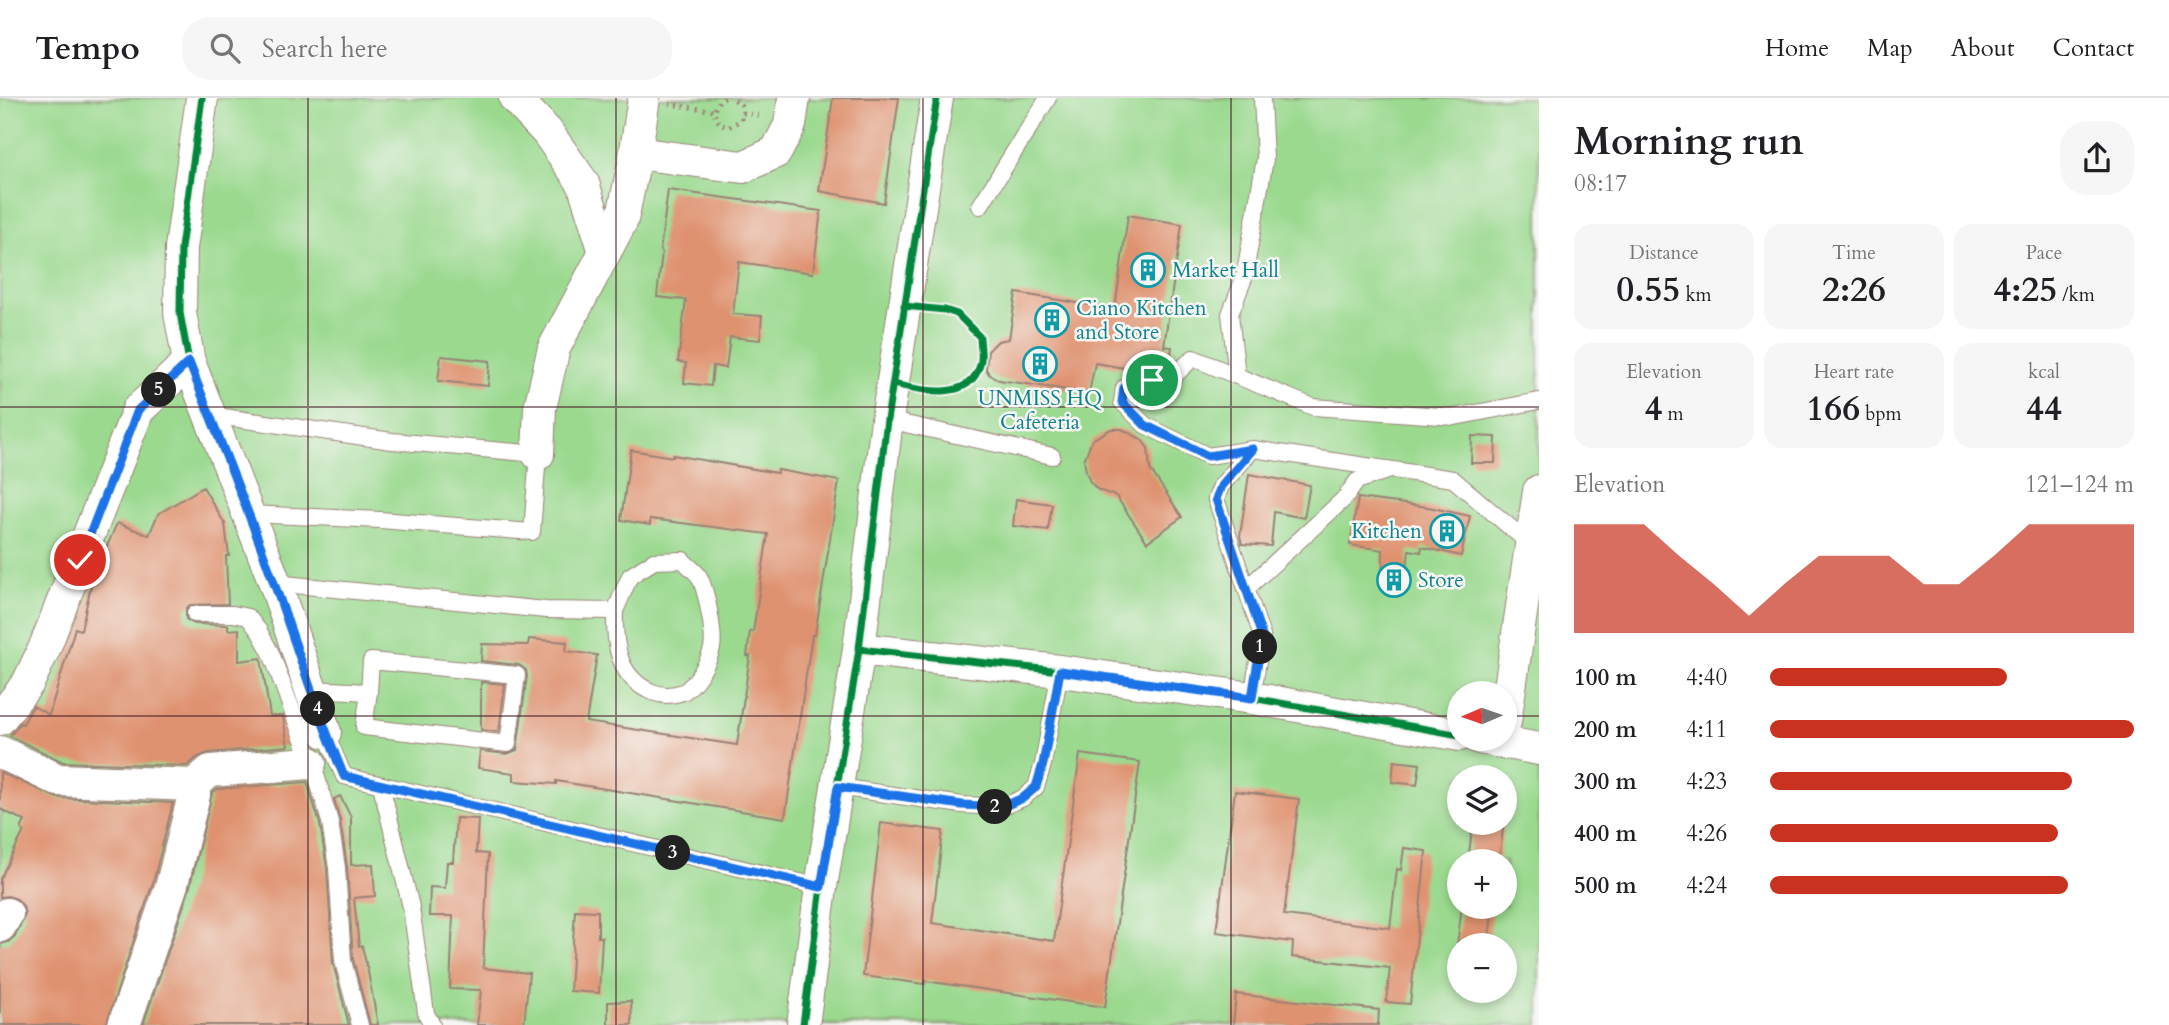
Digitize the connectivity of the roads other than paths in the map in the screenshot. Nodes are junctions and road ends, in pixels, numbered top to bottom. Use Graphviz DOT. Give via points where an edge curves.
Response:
graph roads {
  1 [pos="202,98"];
  2 [pos="515,98"];
  3 [pos="794,98"];
  4 [pos="937,98"];
  5 [pos="1048,98"];
  6 [pos="1262,98"];
  7 [pos="643,99"];
  8 [pos="636,153"];
  9 [pos="980,206"];
  10 [pos="605,252"];
  11 [pos="189,362"];
  12 [pos="1237,376"];
  13 [pos="1539,401"];
  14 [pos="210,415"];
  15 [pos="887,420"];
  16 [pos="1253,449"];
  17 [pos="538,454"];
  18 [pos="1052,456"];
  19 [pos="1390,470"];
  20 [pos="1539,491"];
  21 [pos="249,514"];
  22 [pos="1531,545"];
  23 [pos="275,583"];
  24 [pos="1246,589"];
  25 [pos="615,611"];
  26 [pos="195,614"];
  27 [pos="859,649"];
  28 [pos="1060,671"];
  29 [pos="1507,681"];
  30 [pos="312,689"];
  31 [pos="369,692"];
  32 [pos="1252,698"];
  33 [pos="0,719"];
  34 [pos="325,732"];
  35 [pos="1447,733"];
  36 [pos="1517,742"];
  37 [pos="1539,749"];
  38 [pos="0,752"];
  39 [pos="310,763"];
  40 [pos="194,785"];
  41 [pos="381,785"];
  42 [pos="838,787"];
  43 [pos="821,887"];
  44 [pos="124,1025"];
  45 [pos="360,1025"];
  46 [pos="432,1025"];
  47 [pos="803,1025"];
  1 -- 11 [label="street" via="181,248 180,313"];
  2 -- 10 [label="street" via="547,132 583,183"];
  3 -- 8 [label="street" via="790,125 776,152 743,167"];
  4 -- 15 [label="street"];
  5 -- 9 [label="lane"];
  6 -- 12 [label="lane" via="1265,159 1244,278 1230,314"];
  7 -- 8 [label="street"];
  8 -- 10 [label="street" via="622,220"];
  10 -- 17 [label="street" via="554,348 540,408"];
  11 -- 14 [label="street"];
  11 -- 33 [label="street" via="138,410 44,649 28,683"];
  12 -- 13 [label="lane" via="1313,407 1455,417"];
  12 -- 16 [label="lane" via="1193,358 1174,376 1124,388 1122,402 1145,425 1208,456"];
  14 -- 17 [label="lane" via="392,441"];
  14 -- 21 [label="street"];
  15 -- 18 [label="lane"];
  15 -- 27 [label="street"];
  16 -- 19 [label="lane"];
  16 -- 24 [label="lane" via="1221,486 1216,499"];
  17 -- 21 [label="lane" via="532,533"];
  19 -- 22 [label="lane" via="1453,479"];
  19 -- 24 [label="lane" via="1357,481 1345,498"];
  20 -- 22 [label="street"];
  21 -- 23 [label="street"];
  22 -- 29 [label="street"];
  23 -- 25 [label="lane" via="546,610"];
  23 -- 30 [label="street"];
  24 -- 32 [label="lane" via="1262,636"];
  25 -- 25 [label="lane" via="630,576 653,561 682,560 698,576 709,608 712,648 699,675 684,691 662,696 638,686 622,665 614,637"];
  26 -- 39 [label="lane" via="248,617 259,631"];
  27 -- 28 [label="street"];
  27 -- 42 [label="street"];
  28 -- 32 [label="street"];
  28 -- 42 [label="lane" via="1043,764 1036,787 1023,798 1002,807 962,805"];
  30 -- 31 [label="lane"];
  30 -- 34 [label="street"];
  31 -- 31 [label="lane" via="371,661 517,675 508,744 364,727"];
  32 -- 35 [label="street"];
  34 -- 41 [label="lane" via="344,776"];
  36 -- 37 [label="street"];
  38 -- 40 [label="street" via="58,780"];
  39 -- 40 [label="street" via="210,771"];
  39 -- 45 [label="lane" via="330,822 344,961"];
  40 -- 44 [label="street" via="172,884"];
  41 -- 43 [label="lane"];
  41 -- 46 [label="lane" via="411,907 426,1013"];
  42 -- 43 [label="street"];
  43 -- 47 [label="street"];
}
